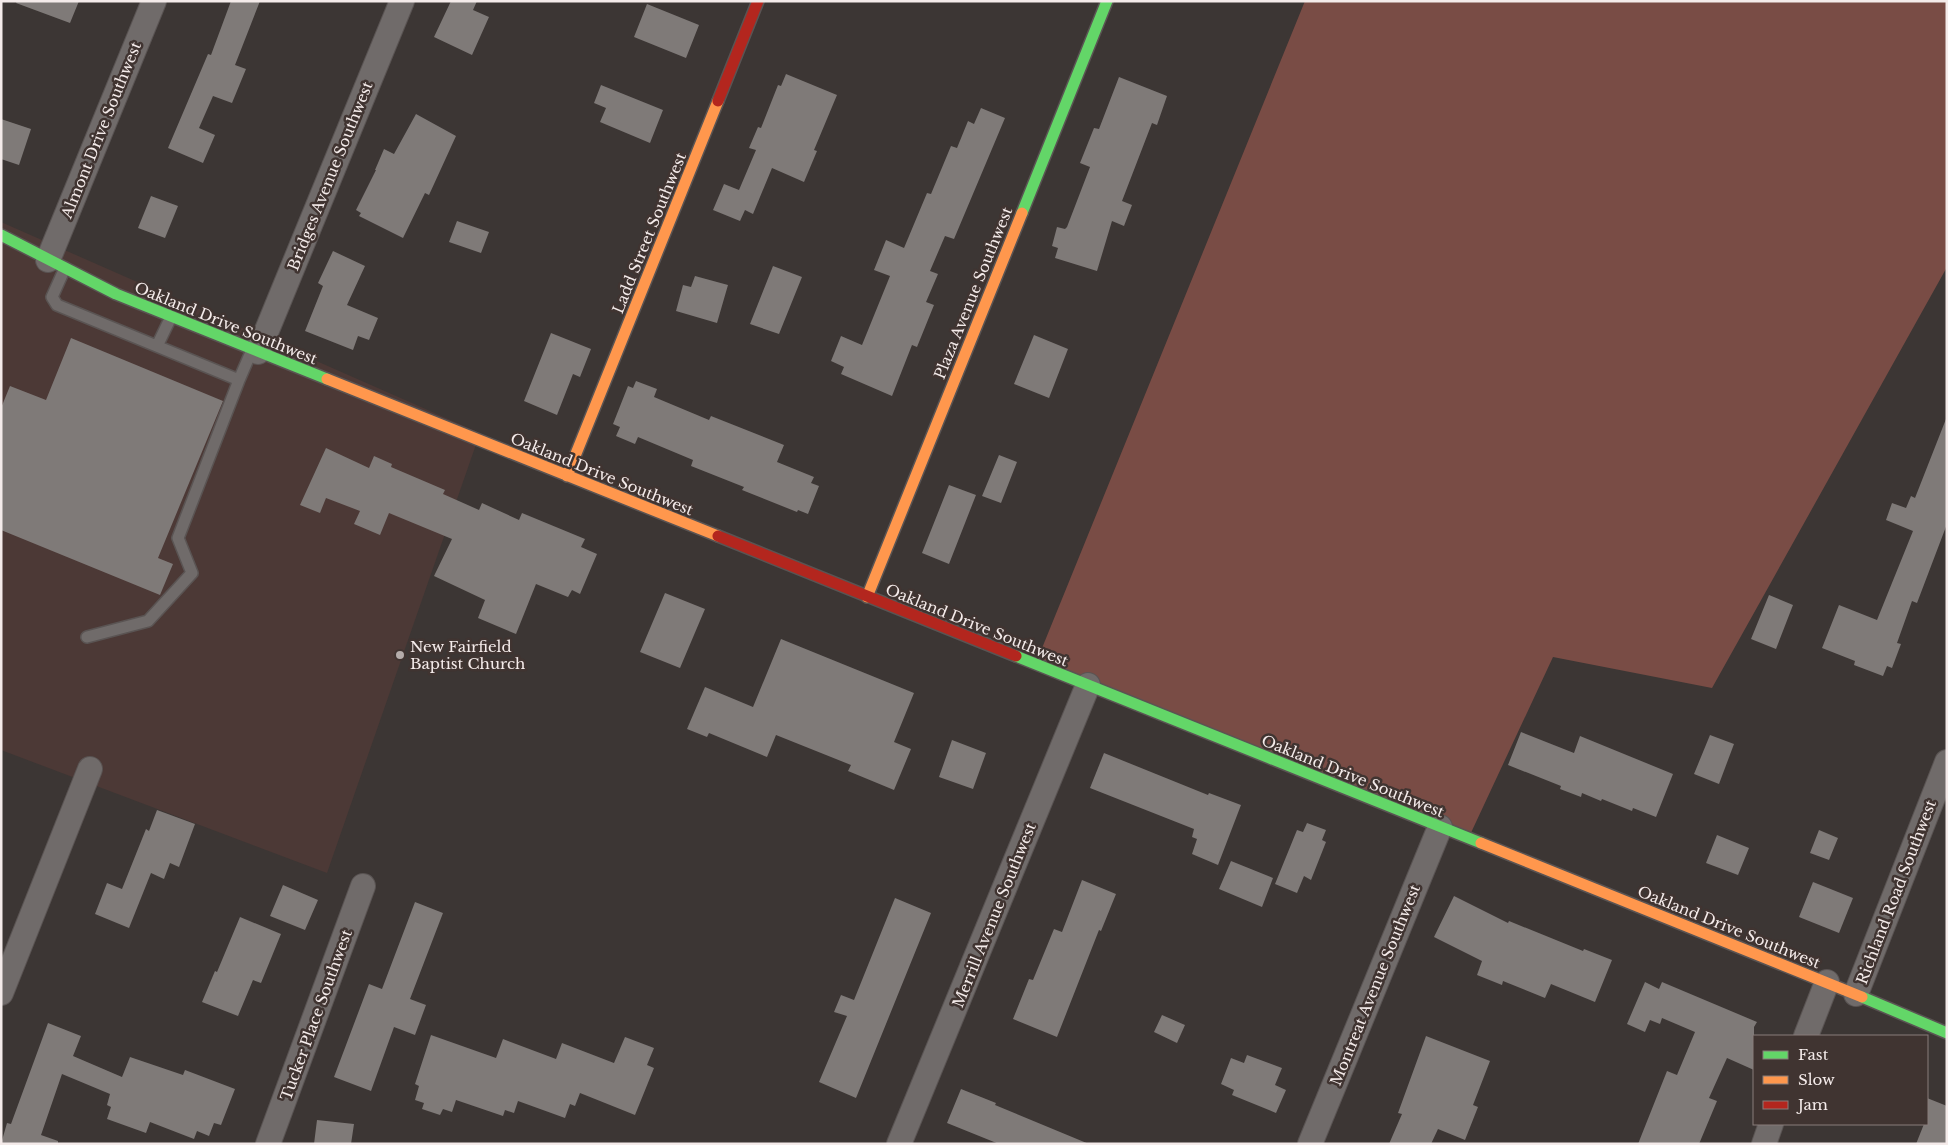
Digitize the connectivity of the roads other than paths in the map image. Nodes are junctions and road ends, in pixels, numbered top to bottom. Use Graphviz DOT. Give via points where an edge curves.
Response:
graph roads {
  1 [pos="154,1"];
  2 [pos="402,1"];
  3 [pos="758,1"];
  4 [pos="1107,1"];
  5 [pos="1,235"];
  6 [pos="57,264"];
  7 [pos="171,316"];
  8 [pos="158,346"];
  9 [pos="255,351"];
  10 [pos="239,380"];
  11 [pos="567,476"];
  12 [pos="867,597"];
  13 [pos="87,638"];
  14 [pos="1088,685"];
  15 [pos="1947,762"];
  16 [pos="90,769"];
  17 [pos="1440,827"];
  18 [pos="364,886"];
  19 [pos="1827,982"];
  20 [pos="1,993"];
  21 [pos="1856,994"];
  22 [pos="1947,1033"];
  23 [pos="1806,1035"];
  24 [pos="1771,1125"];
  25 [pos="268,1144"];
  26 [pos="900,1144"];
  27 [pos="1310,1144"];
  28 [pos="1764,1144"];
  1 -- 6 [label="street, Almont Drive Southwest"];
  2 -- 9 [label="street, Bridges Avenue Southwest"];
  3 -- 11 [label="street, Ladd Street Southwest"];
  4 -- 12 [label="street, Plaza Avenue Southwest"];
  5 -- 6 [label="street, Oakland Drive Southwest"];
  6 -- 7 [label="street, Oakland Drive Southwest" via="116,294"];
  6 -- 8 [label="lane" via="52,297 57,305"];
  7 -- 8 [label="lane"];
  7 -- 9 [label="street, Oakland Drive Southwest"];
  8 -- 10 [label="lane"];
  9 -- 10 [label="lane"];
  9 -- 11 [label="street, Oakland Drive Southwest"];
  10 -- 13 [label="lane" via="178,538 192,573 148,621"];
  11 -- 12 [label="street, Oakland Drive Southwest"];
  12 -- 14 [label="street, Oakland Drive Southwest"];
  14 -- 17 [label="street, Oakland Drive Southwest"];
  14 -- 26 [label="street, Merrill Avenue Southwest"];
  15 -- 21 [label="street, Richland Road Southwest"];
  16 -- 20 [label="street"];
  17 -- 19 [label="street, Oakland Drive Southwest"];
  17 -- 27 [label="street, Montreat Avenue Southwest"];
  18 -- 25 [label="street, Tucker Place Southwest"];
  19 -- 21 [label="street, Oakland Drive Southwest"];
  19 -- 23 [label="street"];
  21 -- 22 [label="street, Oakland Drive Southwest"];
  24 -- 28 [label="street"];
}
